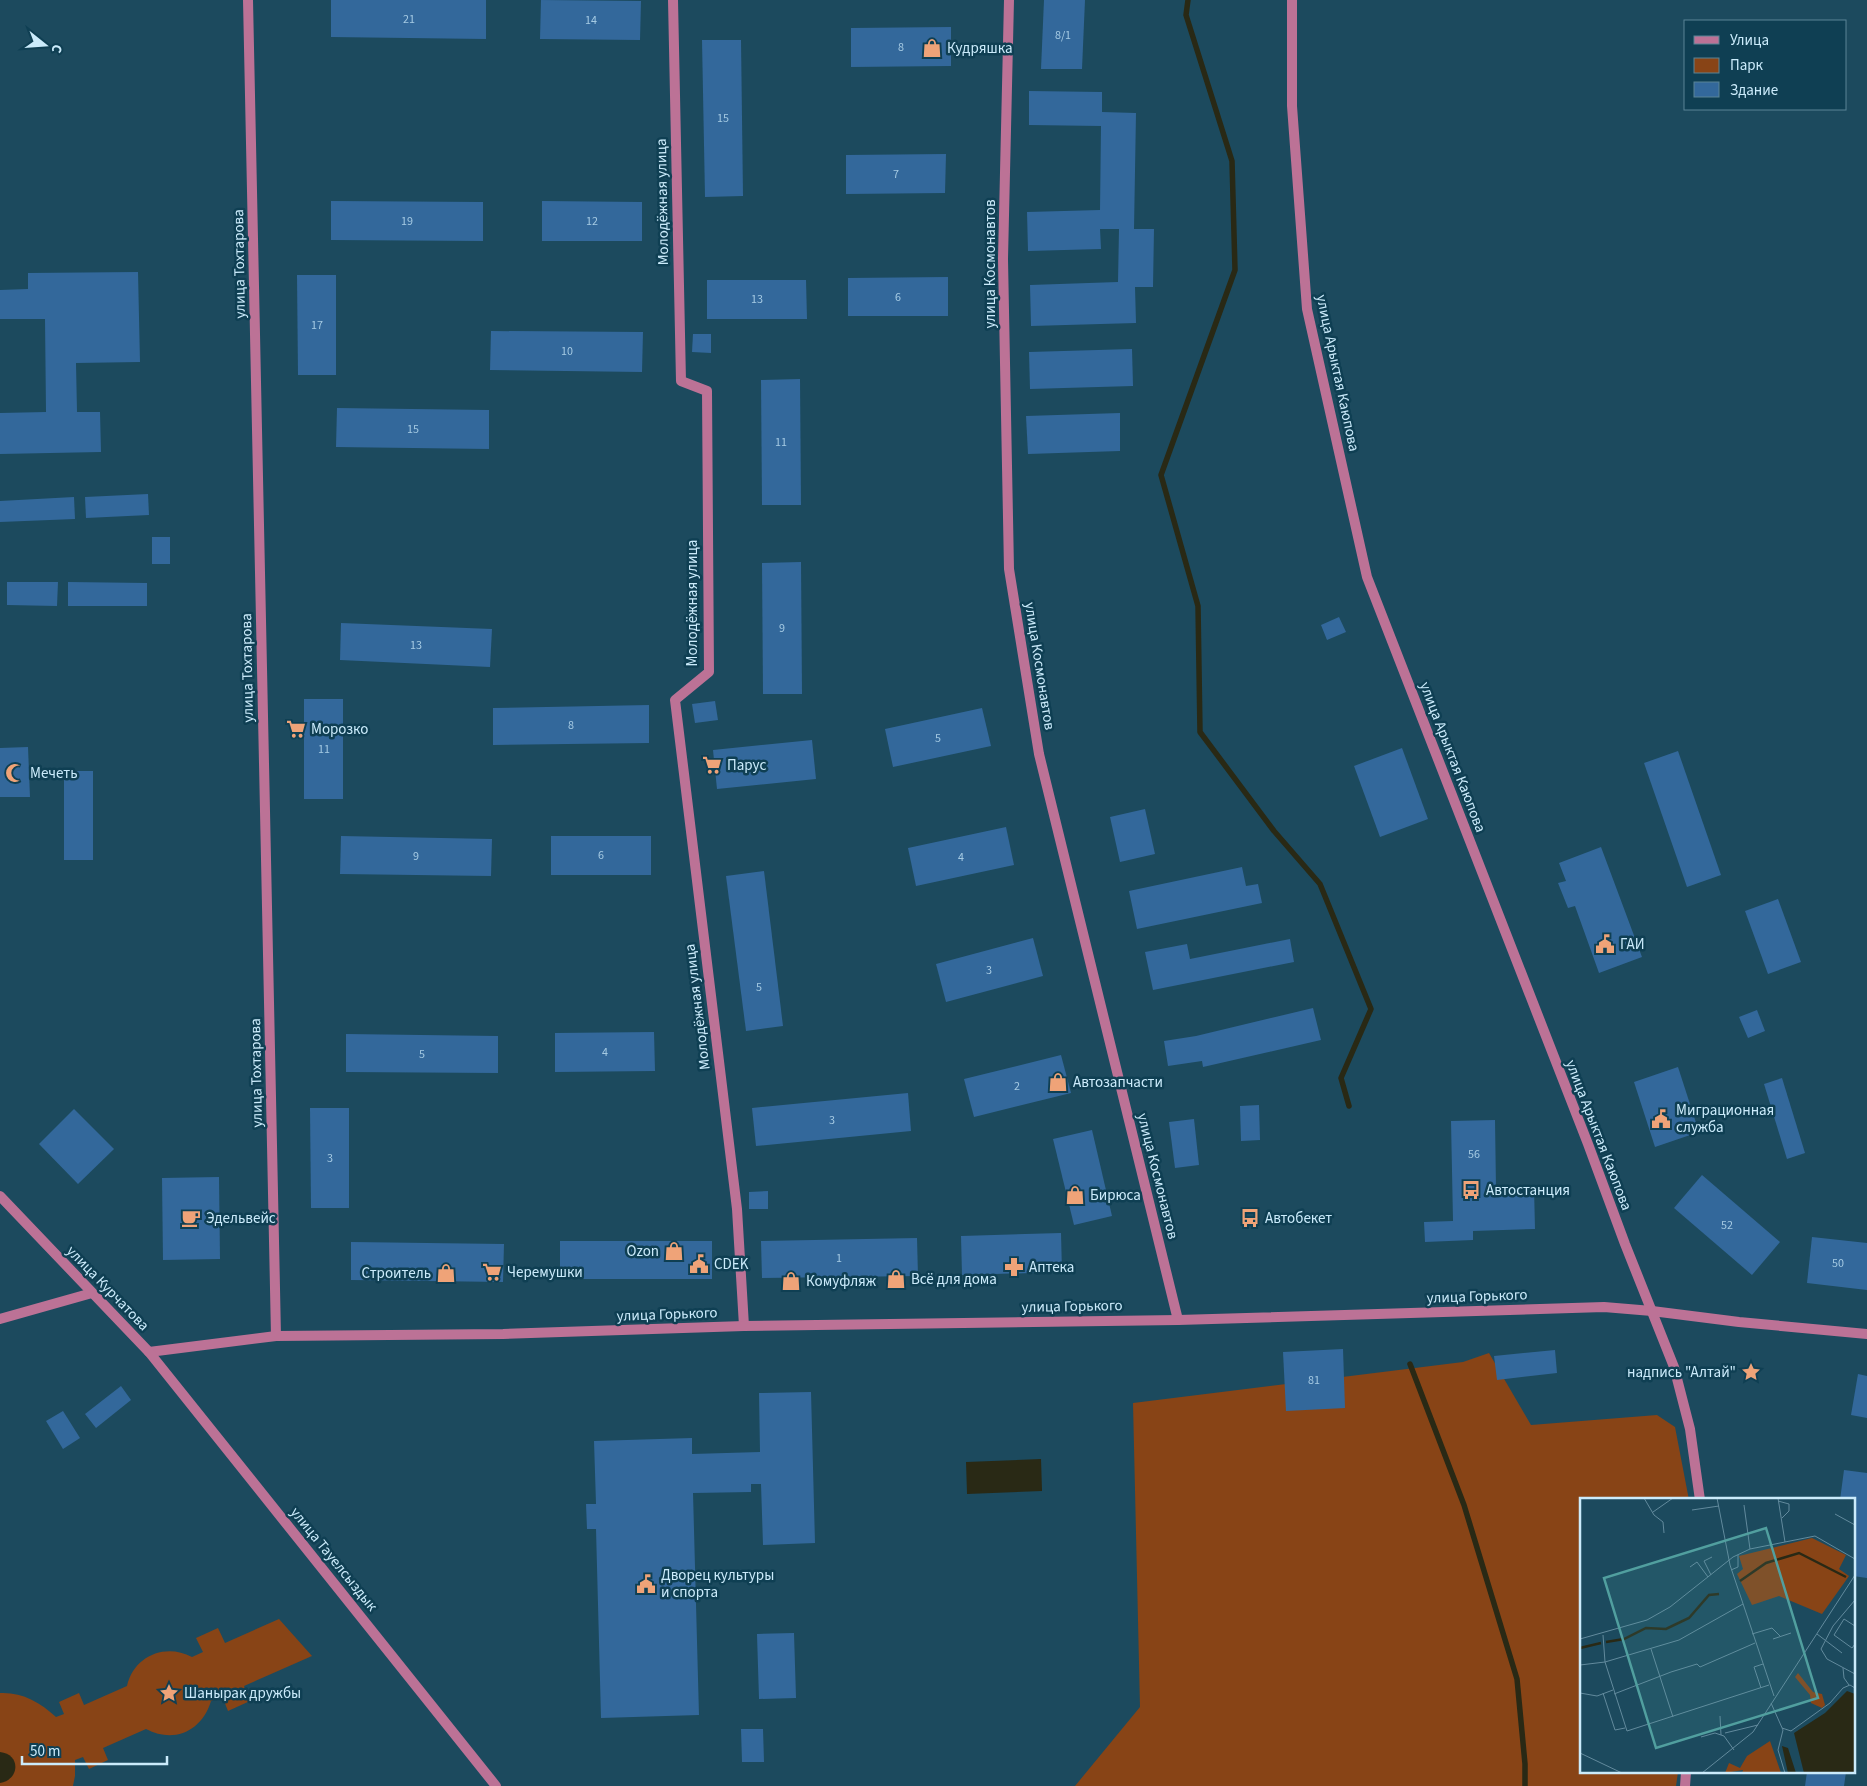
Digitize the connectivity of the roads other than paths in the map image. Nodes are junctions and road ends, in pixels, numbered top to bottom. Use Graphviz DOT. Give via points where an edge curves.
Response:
graph roads {
  1 [pos="248,0"];
  2 [pos="673,0"];
  3 [pos="1009,0"];
  4 [pos="1292,0"];
  5 [pos="0,1196"];
  6 [pos="92,1293"];
  7 [pos="1652,1311"];
  8 [pos="0,1319"];
  9 [pos="1178,1320"];
  10 [pos="744,1326"];
  11 [pos="1867,1334"];
  12 [pos="276,1336"];
  13 [pos="149,1352"];
  14 [pos="1700,1498"];
  15 [pos="496,1786"];
  1 -- 12 [label="street, улица Тохтарова"];
  2 -- 10 [label="street, Молодёжная улица" via="680,381 707,391 708,653 708,672 675,700 737,1209"];
  3 -- 9 [label="street, улица Космонавтов" via="1003,259 1009,569 1039,754"];
  4 -- 7 [label="street, улица Арыктая Каюпова" via="1292,106 1307,309 1367,576"];
  5 -- 6 [label="street, улица Курчатова"];
  6 -- 8 [label="street"];
  6 -- 13 [label="street, улица Курчатова"];
  7 -- 9 [label="street, улица Горького" via="1604,1307"];
  7 -- 11 [label="street, улица Горького"];
  7 -- 14 [label="street, улица Арыктая Каюпова" via="1674,1367 1690,1429"];
  9 -- 10 [label="street, улица Горького"];
  10 -- 12 [label="street, улица Горького" via="503,1334"];
  12 -- 13 [label="street, улица Курчатова"];
  13 -- 15 [label="street, улица Тауелсыздык"];
}
